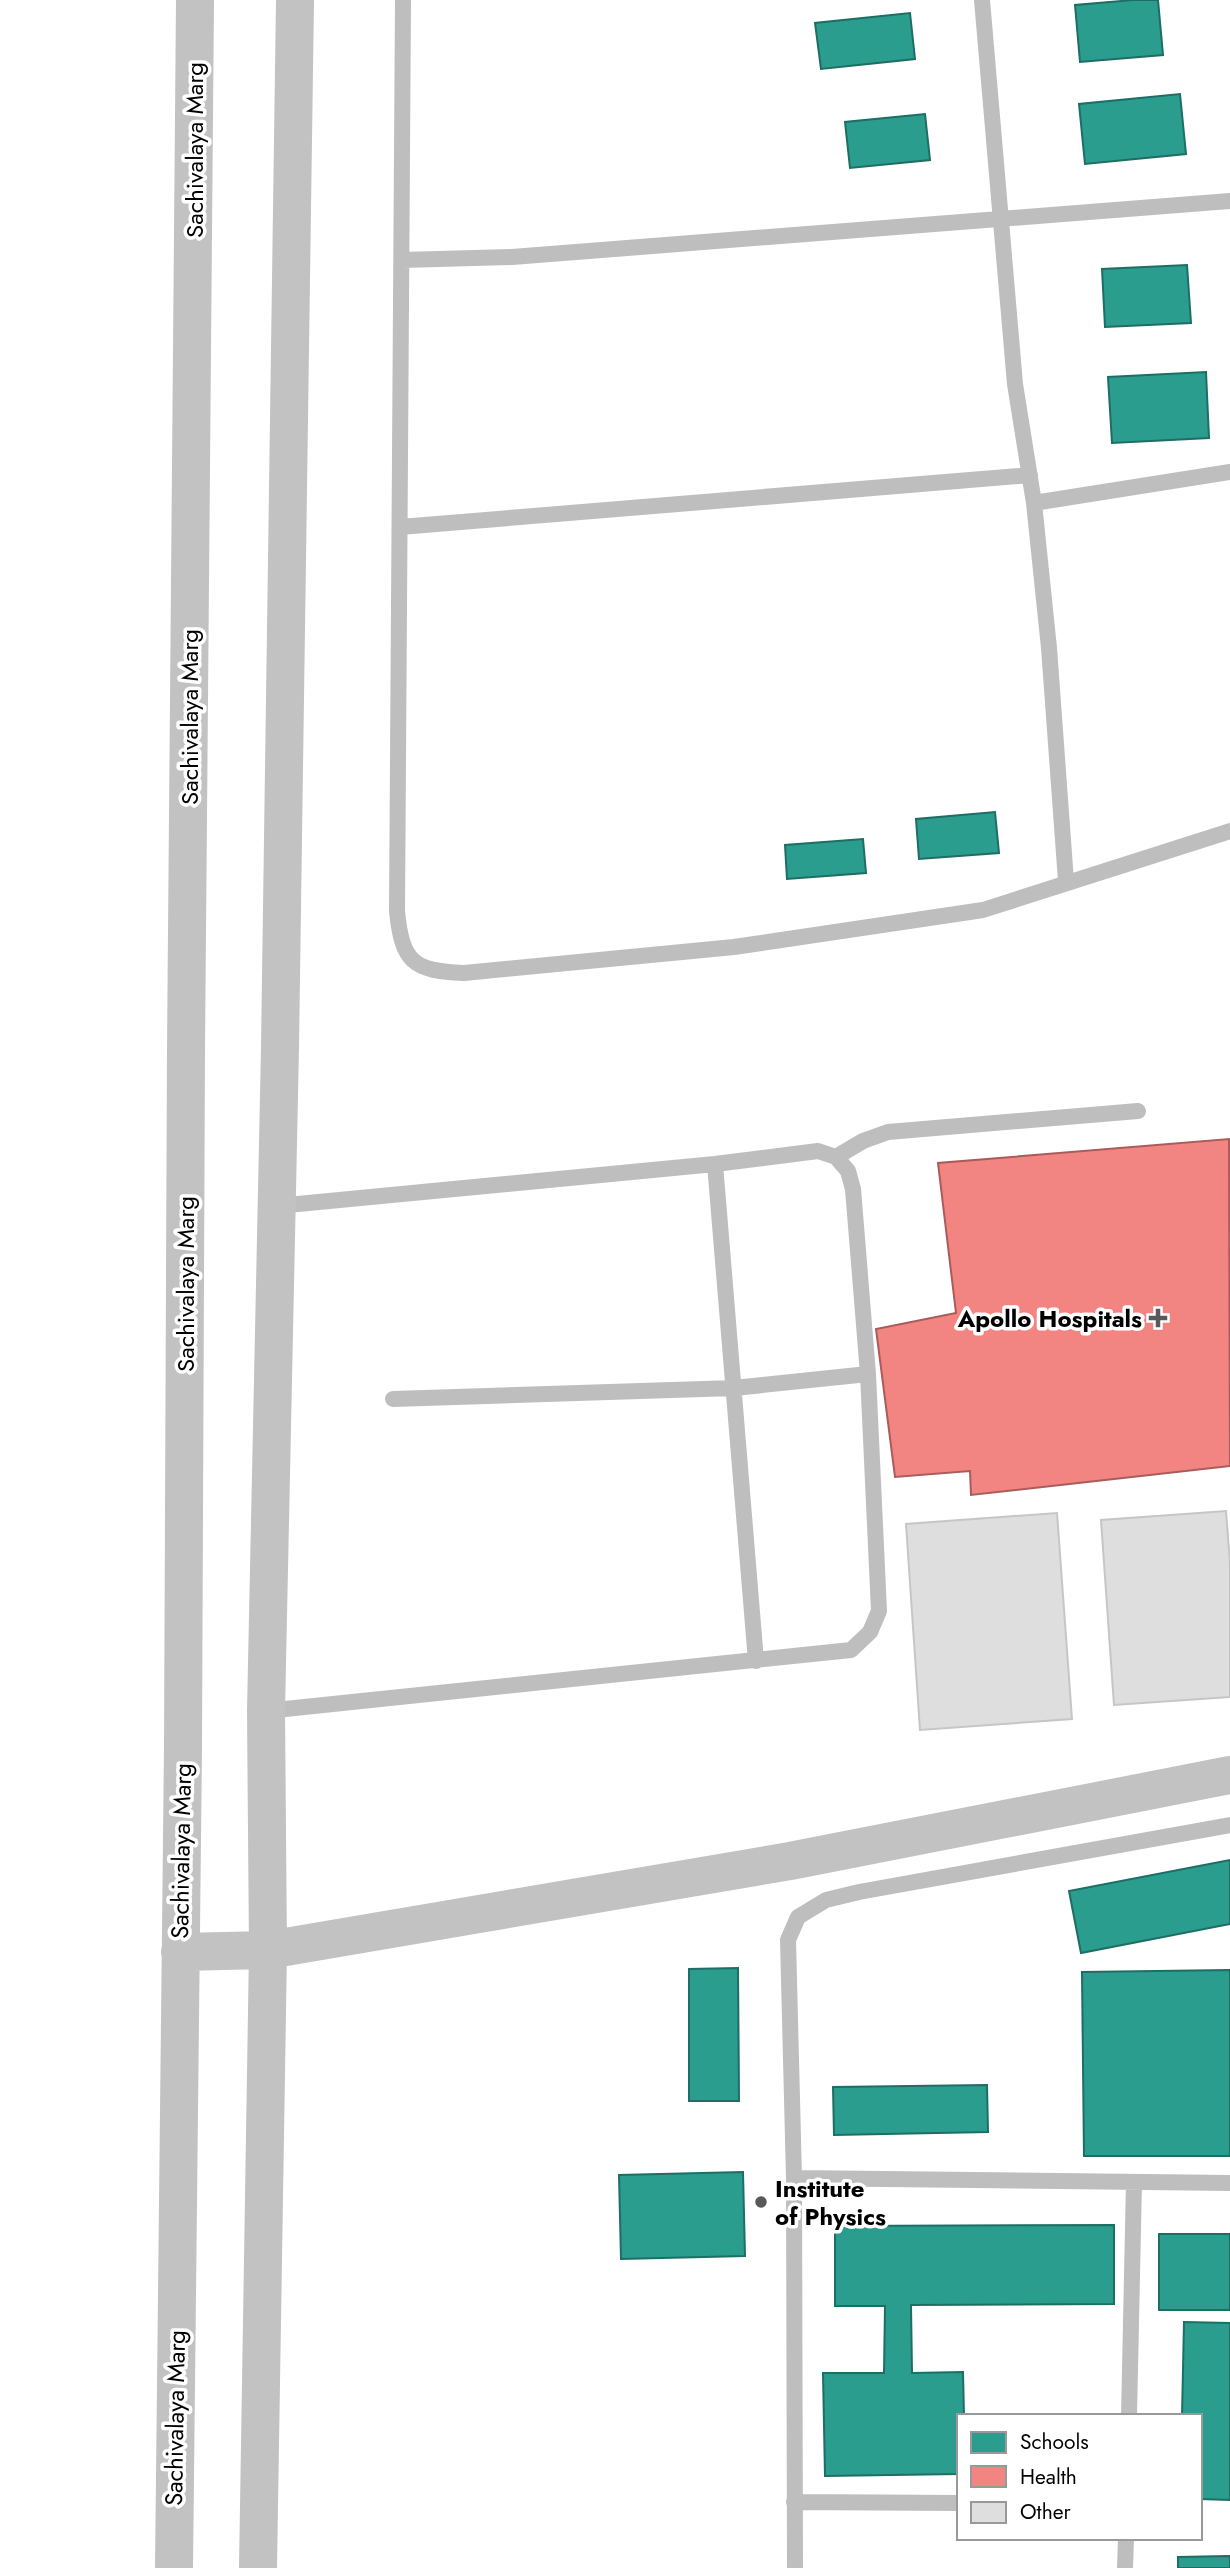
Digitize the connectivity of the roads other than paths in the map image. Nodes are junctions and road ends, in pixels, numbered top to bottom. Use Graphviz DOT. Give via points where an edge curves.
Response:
graph roads {
  1 [pos="195,0"];
  2 [pos="295,0"];
  3 [pos="403,0"];
  4 [pos="982,0"];
  5 [pos="1230,201"];
  6 [pos="1001,219"];
  7 [pos="402,260"];
  8 [pos="1230,472"];
  9 [pos="1030,475"];
  10 [pos="1034,503"];
  11 [pos="400,527"];
  12 [pos="1230,831"];
  13 [pos="1066,881"];
  14 [pos="1138,1111"];
  15 [pos="836,1157"];
  16 [pos="715,1164"];
  17 [pos="275,1206"];
  18 [pos="868,1374"];
  19 [pos="734,1388"];
  20 [pos="393,1399"];
  21 [pos="756,1661"];
  22 [pos="266,1710"];
  23 [pos="1230,1775"];
  24 [pos="1230,1825"];
  25 [pos="268,1950"];
  26 [pos="180,1952"];
  27 [pos="794,2178"];
  28 [pos="1133,2182"];
  29 [pos="1230,2183"];
  30 [pos="1129,2414"];
  31 [pos="794,2502"];
  32 [pos="957,2503"];
  33 [pos="1126,2540"];
  34 [pos="174,2568"];
  35 [pos="258,2568"];
  36 [pos="795,2568"];
  37 [pos="1125,2568"];
  1 -- 26 [label="main road, Sachivalaya Marg"];
  2 -- 17 [label="main road"];
  3 -- 7 [label="lane"];
  4 -- 6 [label="lane"];
  5 -- 6 [label="lane"];
  6 -- 7 [label="lane" via="512,257"];
  6 -- 9 [label="lane" via="1015,384"];
  7 -- 11 [label="lane"];
  8 -- 10 [label="lane"];
  9 -- 10 [label="lane"];
  9 -- 11 [label="lane"];
  10 -- 13 [label="lane"];
  11 -- 13 [label="lane" via="397,911 405,953 418,964 439,972 464,973 734,947 983,910"];
  12 -- 13 [label="lane"];
  14 -- 15 [label="lane" via="888,1132"];
  15 -- 16 [label="lane" via="818,1151"];
  15 -- 18 [label="lane" via="848,1171 853,1188"];
  16 -- 17 [label="lane"];
  16 -- 19 [label="lane"];
  17 -- 22 [label="main road"];
  18 -- 19 [label="lane"];
  18 -- 21 [label="lane" via="879,1611 870,1632 851,1650"];
  19 -- 20 [label="lane"];
  19 -- 21 [label="lane"];
  21 -- 22 [label="lane"];
  22 -- 25 [label="main road"];
  23 -- 25 [label="main road" via="790,1861"];
  24 -- 27 [label="lane" via="859,1892 826,1900 798,1917 788,1940"];
  25 -- 26 [label="main road"];
  25 -- 35 [label="main road"];
  26 -- 34 [label="main road, Sachivalaya Marg"];
  27 -- 28 [label="lane"];
  27 -- 31 [label="lane"];
  28 -- 29 [label="lane"];
  28 -- 30 [label="lane"];
  31 -- 32 [label="lane"];
  31 -- 36 [label="lane"];
  33 -- 37 [label="lane"];
}
